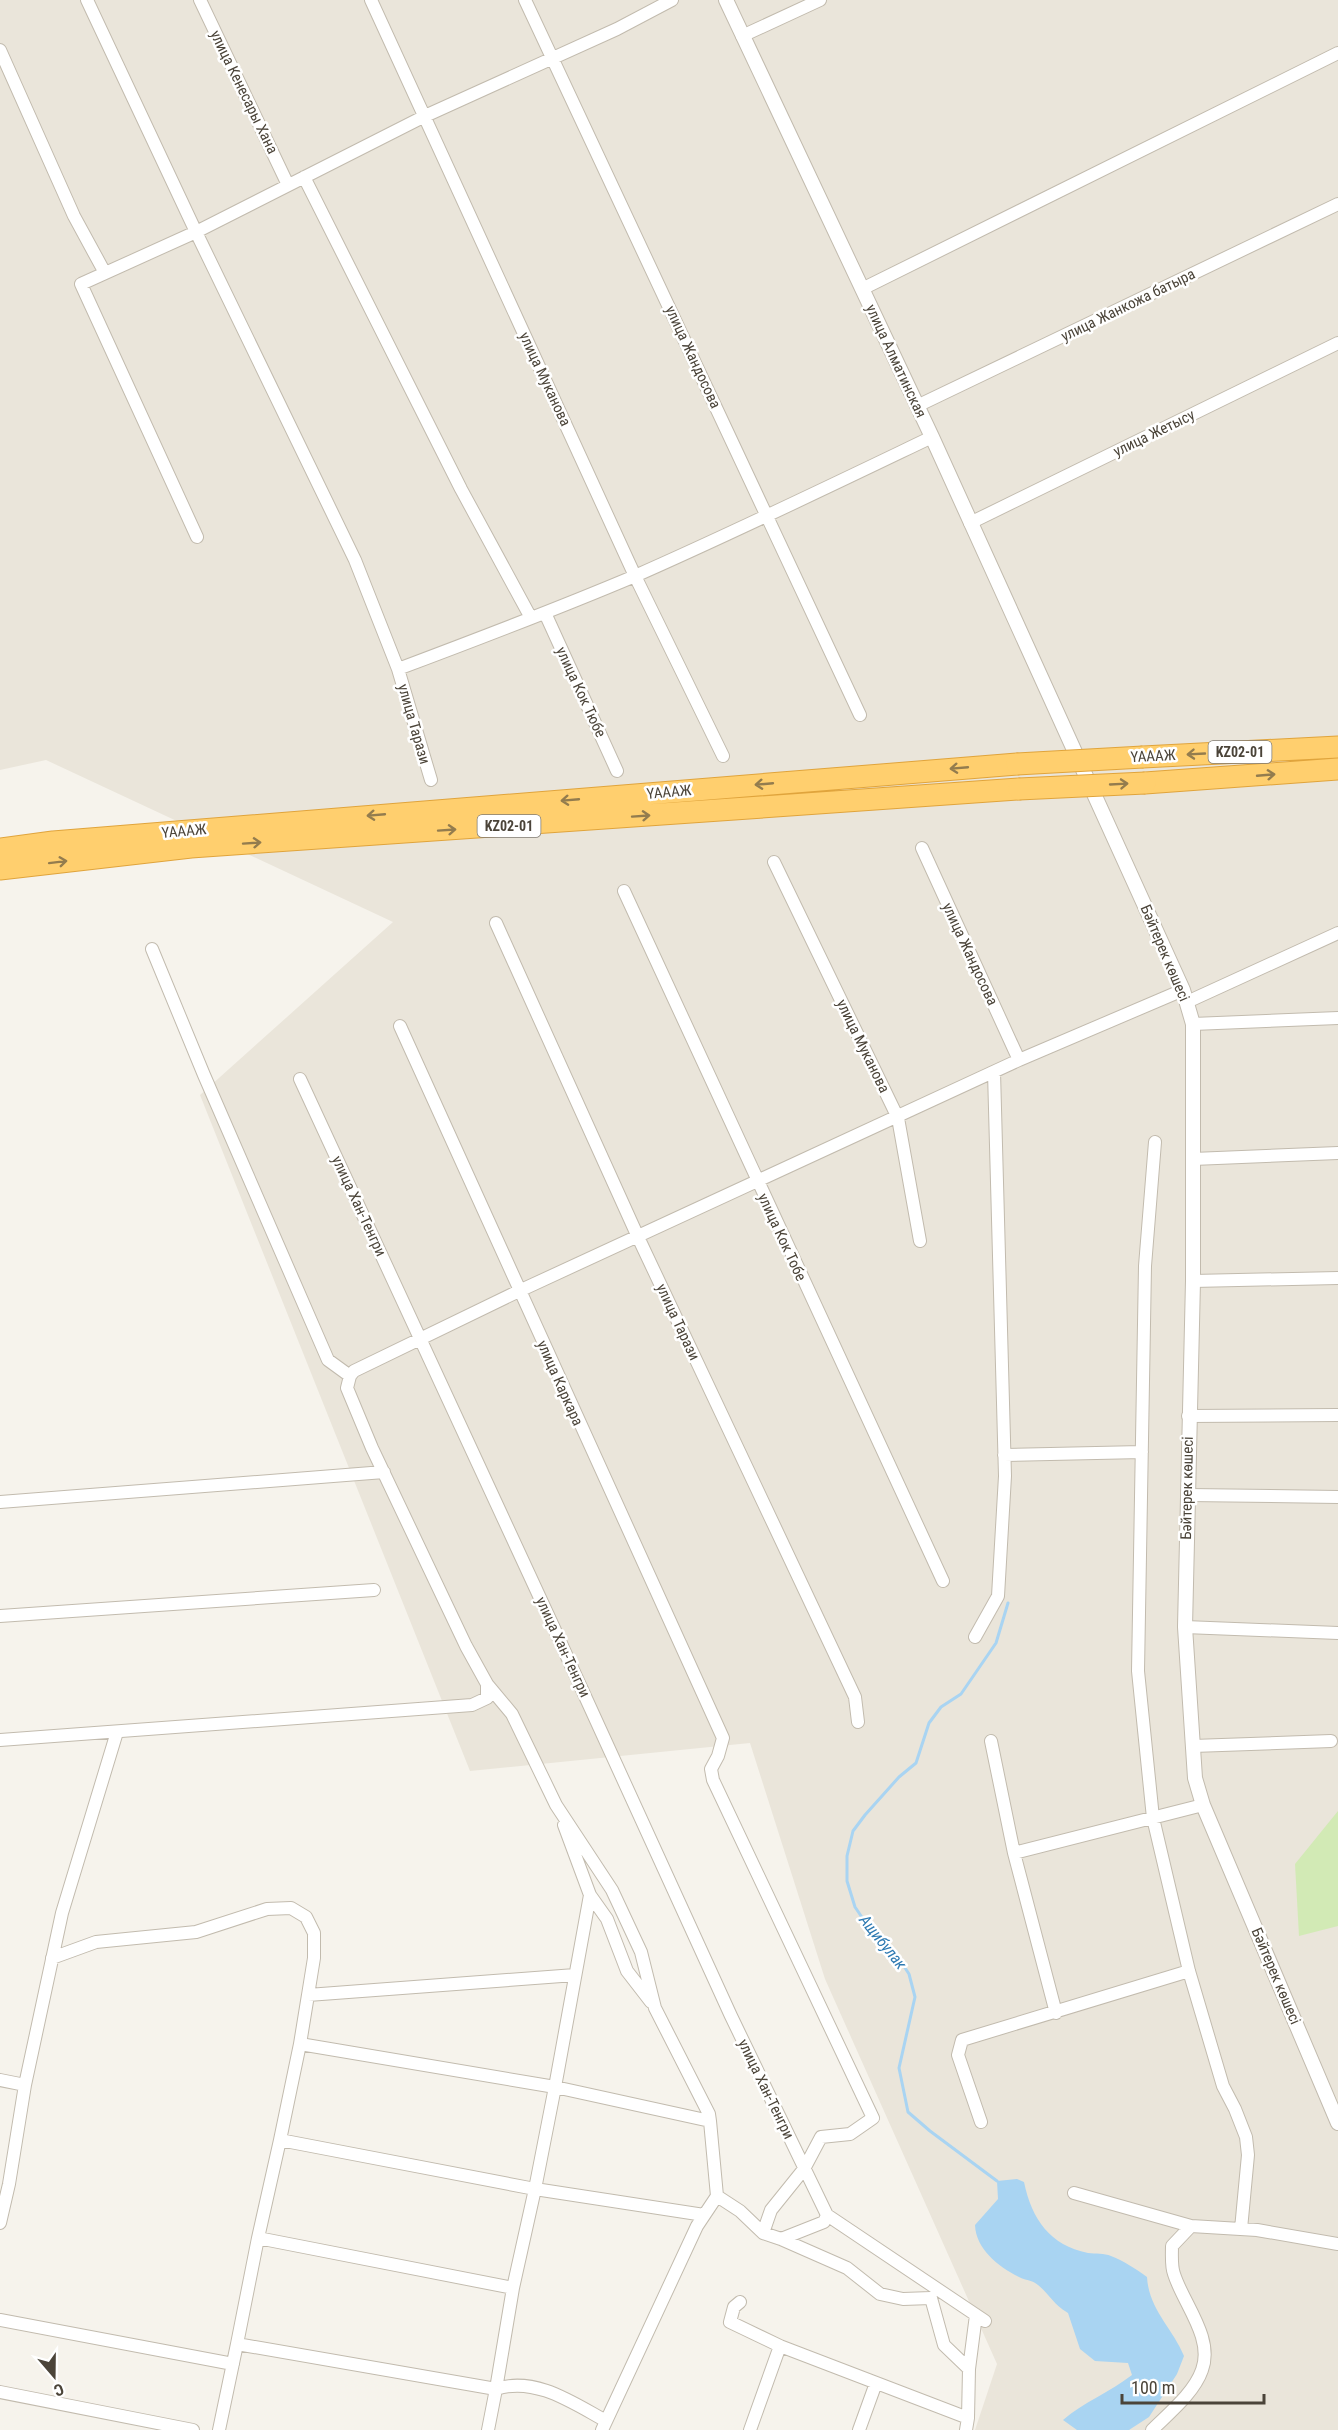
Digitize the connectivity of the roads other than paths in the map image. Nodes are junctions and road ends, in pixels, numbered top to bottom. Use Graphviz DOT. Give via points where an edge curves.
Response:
graph roads {
  1 [pos="87,0"];
  2 [pos="200,0"];
  3 [pos="371,0"];
  4 [pos="525,0"];
  5 [pos="672,0"];
  6 [pos="726,0"];
  7 [pos="820,0"];
  8 [pos="742,36"];
  9 [pos="0,50"];
  10 [pos="1338,53"];
  11 [pos="553,59"];
  12 [pos="425,116"];
  13 [pos="304,177"];
  14 [pos="288,185"];
  15 [pos="1338,204"];
  16 [pos="196,232"];
  17 [pos="105,273"];
  18 [pos="862,289"];
  19 [pos="1338,344"];
  20 [pos="917,406"];
  21 [pos="932,437"];
  22 [pos="768,516"];
  23 [pos="970,523"];
  24 [pos="197,537"];
  25 [pos="635,576"];
  26 [pos="545,613"];
  27 [pos="531,618"];
  28 [pos="398,669"];
  29 [pos="860,715"];
  30 [pos="1063,723"];
  31 [pos="1338,747"];
  32 [pos="723,756"];
  33 [pos="1338,769"];
  34 [pos="617,771"];
  35 [pos="431,780"];
  36 [pos="921,848"];
  37 [pos="0,849"];
  38 [pos="774,862"];
  39 [pos="0,869"];
  40 [pos="624,891"];
  41 [pos="495,923"];
  42 [pos="1338,933"];
  43 [pos="152,949"];
  44 [pos="1185,996"];
  45 [pos="1338,1018"];
  46 [pos="1193,1024"];
  47 [pos="400,1026"];
  48 [pos="1019,1060"];
  49 [pos="994,1072"];
  50 [pos="300,1079"];
  51 [pos="898,1118"];
  52 [pos="1155,1142"];
  53 [pos="1338,1153"];
  54 [pos="1193,1159"];
  55 [pos="757,1182"];
  56 [pos="638,1237"];
  57 [pos="920,1241"];
  58 [pos="1338,1278"];
  59 [pos="1193,1281"];
  60 [pos="519,1291"];
  61 [pos="420,1338"];
  62 [pos="350,1376"];
  63 [pos="1188,1416"];
  64 [pos="1338,1416"];
  65 [pos="1142,1452"];
  66 [pos="1004,1455"];
  67 [pos="384,1472"];
  68 [pos="1188,1495"];
  69 [pos="1338,1497"];
  70 [pos="0,1502"];
  71 [pos="943,1581"];
  72 [pos="374,1590"];
  73 [pos="0,1616"];
  74 [pos="1185,1627"];
  75 [pos="1338,1634"];
  76 [pos="975,1637"];
  77 [pos="487,1684"];
  78 [pos="858,1722"];
  79 [pos="117,1732"];
  80 [pos="0,1740"];
  81 [pos="991,1741"];
  82 [pos="1331,1741"];
  83 [pos="1193,1746"];
  84 [pos="556,1804"];
  85 [pos="1203,1805"];
  86 [pos="1153,1818"];
  87 [pos="1014,1853"];
  88 [pos="590,1895"];
  89 [pos="52,1958"];
  90 [pos="1189,1971"];
  91 [pos="575,1975"];
  92 [pos="308,1995"];
  93 [pos="655,2008"];
  94 [pos="1056,2013"];
  95 [pos="300,2044"];
  96 [pos="0,2080"];
  97 [pos="26,2085"];
  98 [pos="555,2087"];
  99 [pos="710,2121"];
  100 [pos="981,2122"];
  101 [pos="1338,2123"];
  102 [pos="280,2140"];
  103 [pos="804,2169"];
  104 [pos="5,2183"];
  105 [pos="535,2189"];
  106 [pos="1074,2193"];
  107 [pos="717,2196"];
  108 [pos="704,2215"];
  109 [pos="827,2215"];
  110 [pos="0,2223"];
  111 [pos="1191,2226"];
  112 [pos="1240,2229"];
  113 [pos="763,2233"];
  114 [pos="258,2238"];
  115 [pos="781,2239"];
  116 [pos="1338,2244"];
  117 [pos="513,2288"];
  118 [pos="740,2302"];
  119 [pos="0,2320"];
  120 [pos="237,2344"];
  121 [pos="780,2346"];
  122 [pos="232,2364"];
  123 [pos="969,2369"];
  124 [pos="876,2383"];
  125 [pos="496,2389"];
  126 [pos="0,2392"];
  127 [pos="967,2424"];
  128 [pos="604,2426"];
  129 [pos="193,2430"];
  130 [pos="219,2430"];
  131 [pos="488,2430"];
  132 [pos="750,2430"];
  133 [pos="859,2430"];
  134 [pos="1152,2430"];
  1 -- 16 [label="street, улица Тарази"];
  2 -- 14 [label="street, улица Кенесары Хана"];
  3 -- 12 [label="street, улица Муканова"];
  4 -- 11 [label="street, улица Жандосова"];
  5 -- 11 [label="street"];
  6 -- 8 [label="street, улица Алматинская"];
  7 -- 8 [label="street"];
  8 -- 18 [label="street, улица Алматинская"];
  9 -- 17 [label="street" via="74,216"];
  10 -- 18 [label="street"];
  11 -- 12 [label="street"];
  11 -- 22 [label="street, улица Жандосова"];
  12 -- 13 [label="street"];
  12 -- 25 [label="street, улица Муканова"];
  13 -- 14 [label="street"];
  13 -- 27 [label="street" via="461,489"];
  14 -- 16 [label="street"];
  15 -- 20 [label="street, улица Жанкожа батыра"];
  16 -- 17 [label="street"];
  16 -- 28 [label="street, улица Тарази" via="356,560"];
  17 -- 24 [label="street" via="81,284"];
  18 -- 20 [label="street, улица Алматинская"];
  19 -- 23 [label="street, улица Жетысу"];
  20 -- 21 [label="street, улица Алматинская"];
  21 -- 22 [label="street"];
  21 -- 23 [label="street, улица Алматинская"];
  22 -- 25 [label="street"];
  22 -- 29 [label="street, улица Жандосова"];
  23 -- 30 [label="street, улица Алматинская"];
  25 -- 26 [label="street"];
  25 -- 32 [label="street, улица Муканова"];
  26 -- 27 [label="street"];
  26 -- 34 [label="street, улица Кок Тюбе"];
  27 -- 28 [label="street"];
  28 -- 35 [label="street, улица Тарази"];
  30 -- 44 [label="street, Бәйтерек көшесі"];
  31 -- 37 [label="highway, ҮАААЖ / KZ02-01, one-way, bridge" via="1017,764"];
  39 -- 33 [label="highway, ҮАААЖ / KZ02-01, one-way, bridge" via="191,847"];
  36 -- 48 [label="street, улица Жандосова"];
  38 -- 51 [label="street, улица Муканова"];
  40 -- 55 [label="street, улица Кок Тобе"];
  41 -- 56 [label="street, улица Тарази"];
  42 -- 44 [label="street"];
  43 -- 62 [label="street" via="328,1360"];
  44 -- 46 [label="street, Бәйтерек көшесі"];
  44 -- 48 [label="street"];
  45 -- 46 [label="street"];
  46 -- 54 [label="street, Бәйтерек көшесі"];
  47 -- 60 [label="street, улица Каркара"];
  48 -- 49 [label="street"];
  49 -- 51 [label="street"];
  49 -- 66 [label="street"];
  50 -- 61 [label="street, улица Хан-Тенгри"];
  51 -- 55 [label="street"];
  51 -- 57 [label="street, улица Муканова"];
  52 -- 65 [label="street" via="1145,1266"];
  53 -- 54 [label="street"];
  54 -- 59 [label="street, Бәйтерек көшесі"];
  55 -- 56 [label="street"];
  55 -- 71 [label="street, улица Кок Тобе"];
  56 -- 60 [label="street"];
  56 -- 78 [label="street, улица Тарази" via="855,1697"];
  58 -- 59 [label="street"];
  59 -- 63 [label="street, Бәйтерек көшесі"];
  60 -- 61 [label="street"];
  60 -- 103 [label="street, улица Каркара" via="723,1738 711,1770 713,1780 873,2118 850,2134 820,2137"];
  61 -- 62 [label="street"];
  61 -- 103 [label="street, улица Хан-Тенгри"];
  62 -- 67 [label="street" via="347,1389"];
  63 -- 64 [label="street"];
  63 -- 68 [label="street, Бәйтерек көшесі"];
  65 -- 66 [label="street"];
  65 -- 86 [label="street" via="1138,1671"];
  66 -- 76 [label="street" via="998,1596"];
  67 -- 70 [label="street"];
  67 -- 77 [label="street"];
  68 -- 69 [label="street"];
  68 -- 74 [label="street, Бәйтерек көшесі"];
  72 -- 73 [label="street"];
  74 -- 75 [label="street"];
  74 -- 83 [label="street, Бәйтерек көшесі"];
  77 -- 79 [label="street" via="487,1698 472,1705"];
  77 -- 84 [label="street" via="512,1714"];
  79 -- 80 [label="street"];
  79 -- 89 [label="street"];
  81 -- 87 [label="street"];
  82 -- 83 [label="street"];
  83 -- 85 [label="street, Бәйтерек көшесі"];
  84 -- 88 [label="street"];
  84 -- 93 [label="street" via="612,1890 640,1952"];
  85 -- 86 [label="street"];
  85 -- 101 [label="street, Бәйтерек көшесі"];
  86 -- 87 [label="street"];
  86 -- 90 [label="street"];
  87 -- 94 [label="street"];
  88 -- 91 [label="street"];
  88 -- 93 [label="street" via="607,1919 627,1971"];
  89 -- 92 [label="street" via="96,1942 196,1932 267,1910 291,1908 306,1917 314,1933"];
  89 -- 97 [label="street"];
  90 -- 94 [label="street"];
  90 -- 112 [label="street" via="1223,2086 1246,2137 1248,2155"];
  91 -- 92 [label="street"];
  91 -- 98 [label="street"];
  92 -- 95 [label="street"];
  93 -- 99 [label="street"];
  94 -- 100 [label="street" via="962,2040 958,2055"];
  95 -- 98 [label="street"];
  95 -- 102 [label="street"];
  96 -- 97 [label="street"];
  97 -- 104 [label="street"];
  98 -- 99 [label="street"];
  98 -- 105 [label="street"];
  99 -- 107 [label="street"];
  102 -- 105 [label="street"];
  102 -- 114 [label="street"];
  103 -- 109 [label="street, улица Хан-Тенгри"];
  103 -- 113 [label="street" via="771,2210"];
  104 -- 110 [label="street"];
  105 -- 108 [label="street"];
  105 -- 117 [label="street"];
  106 -- 111 [label="street"];
  107 -- 108 [label="street"];
  107 -- 113 [label="street"];
  108 -- 128 [label="street"];
  109 -- 115 [label="street" via="824,2222"];
  109 -- 123 [label="street" via="981,2318"];
  111 -- 112 [label="street"];
  111 -- 134 [label="street" via="1172,2246 1173,2272 1202,2339 1205,2356 1202,2371 1184,2397"];
  112 -- 116 [label="street"];
  113 -- 115 [label="street"];
  114 -- 117 [label="street"];
  114 -- 120 [label="street"];
  115 -- 123 [label="street" via="847,2268 880,2294 903,2299 931,2298 944,2345"];
  117 -- 125 [label="street"];
  118 -- 121 [label="street" via="734,2307 730,2322"];
  119 -- 122 [label="street"];
  120 -- 122 [label="street"];
  120 -- 125 [label="street"];
  121 -- 124 [label="street"];
  121 -- 132 [label="street"];
  122 -- 130 [label="street"];
  123 -- 127 [label="street"];
  124 -- 127 [label="street"];
  124 -- 133 [label="street"];
  125 -- 128 [label="street" via="525,2385 547,2390"];
  125 -- 131 [label="street"];
  126 -- 129 [label="street"];
}
